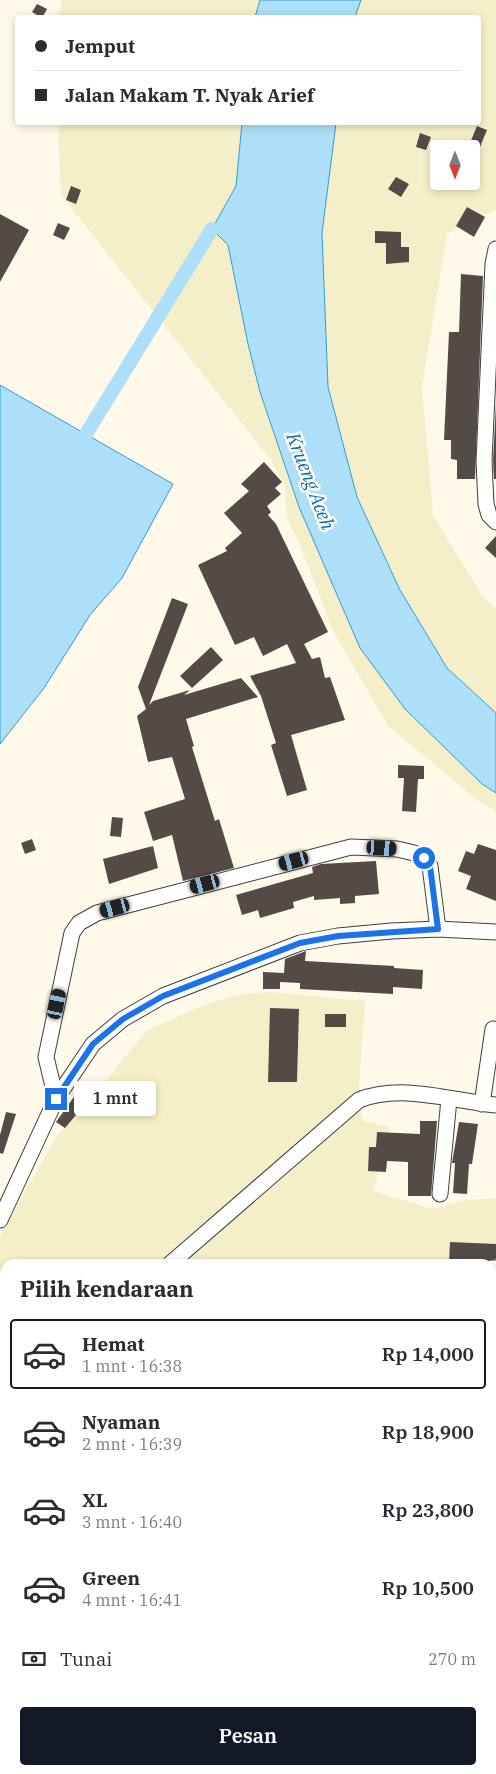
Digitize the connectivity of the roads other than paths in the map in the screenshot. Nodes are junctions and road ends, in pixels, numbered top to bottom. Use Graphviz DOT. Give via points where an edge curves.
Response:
graph roads {
  1 [pos="496,249"];
  2 [pos="496,522"];
  3 [pos="438,929"];
  4 [pos="496,932"];
  5 [pos="493,1029"];
  6 [pos="56,1099"];
  7 [pos="449,1099"];
  8 [pos="489,1105"];
  9 [pos="440,1194"];
  10 [pos="0,1220"];
  11 [pos="176,1259"];
  1 -- 2 [label="street" via="484,462 486,504 489,516"];
  3 -- 4 [label="street"];
  3 -- 6 [label="street" via="338,936 300,943 163,996 123,1019 93,1044"];
  3 -- 6 [label="street" via="430,866 424,858 397,849 351,847 97,913 79,923 72,933 46,1057"];
  5 -- 8 [label="street"];
  6 -- 10 [label="street"];
  7 -- 8 [label="street"];
  7 -- 9 [label="street"];
  7 -- 11 [label="street" via="383,1093 359,1100"];
}
